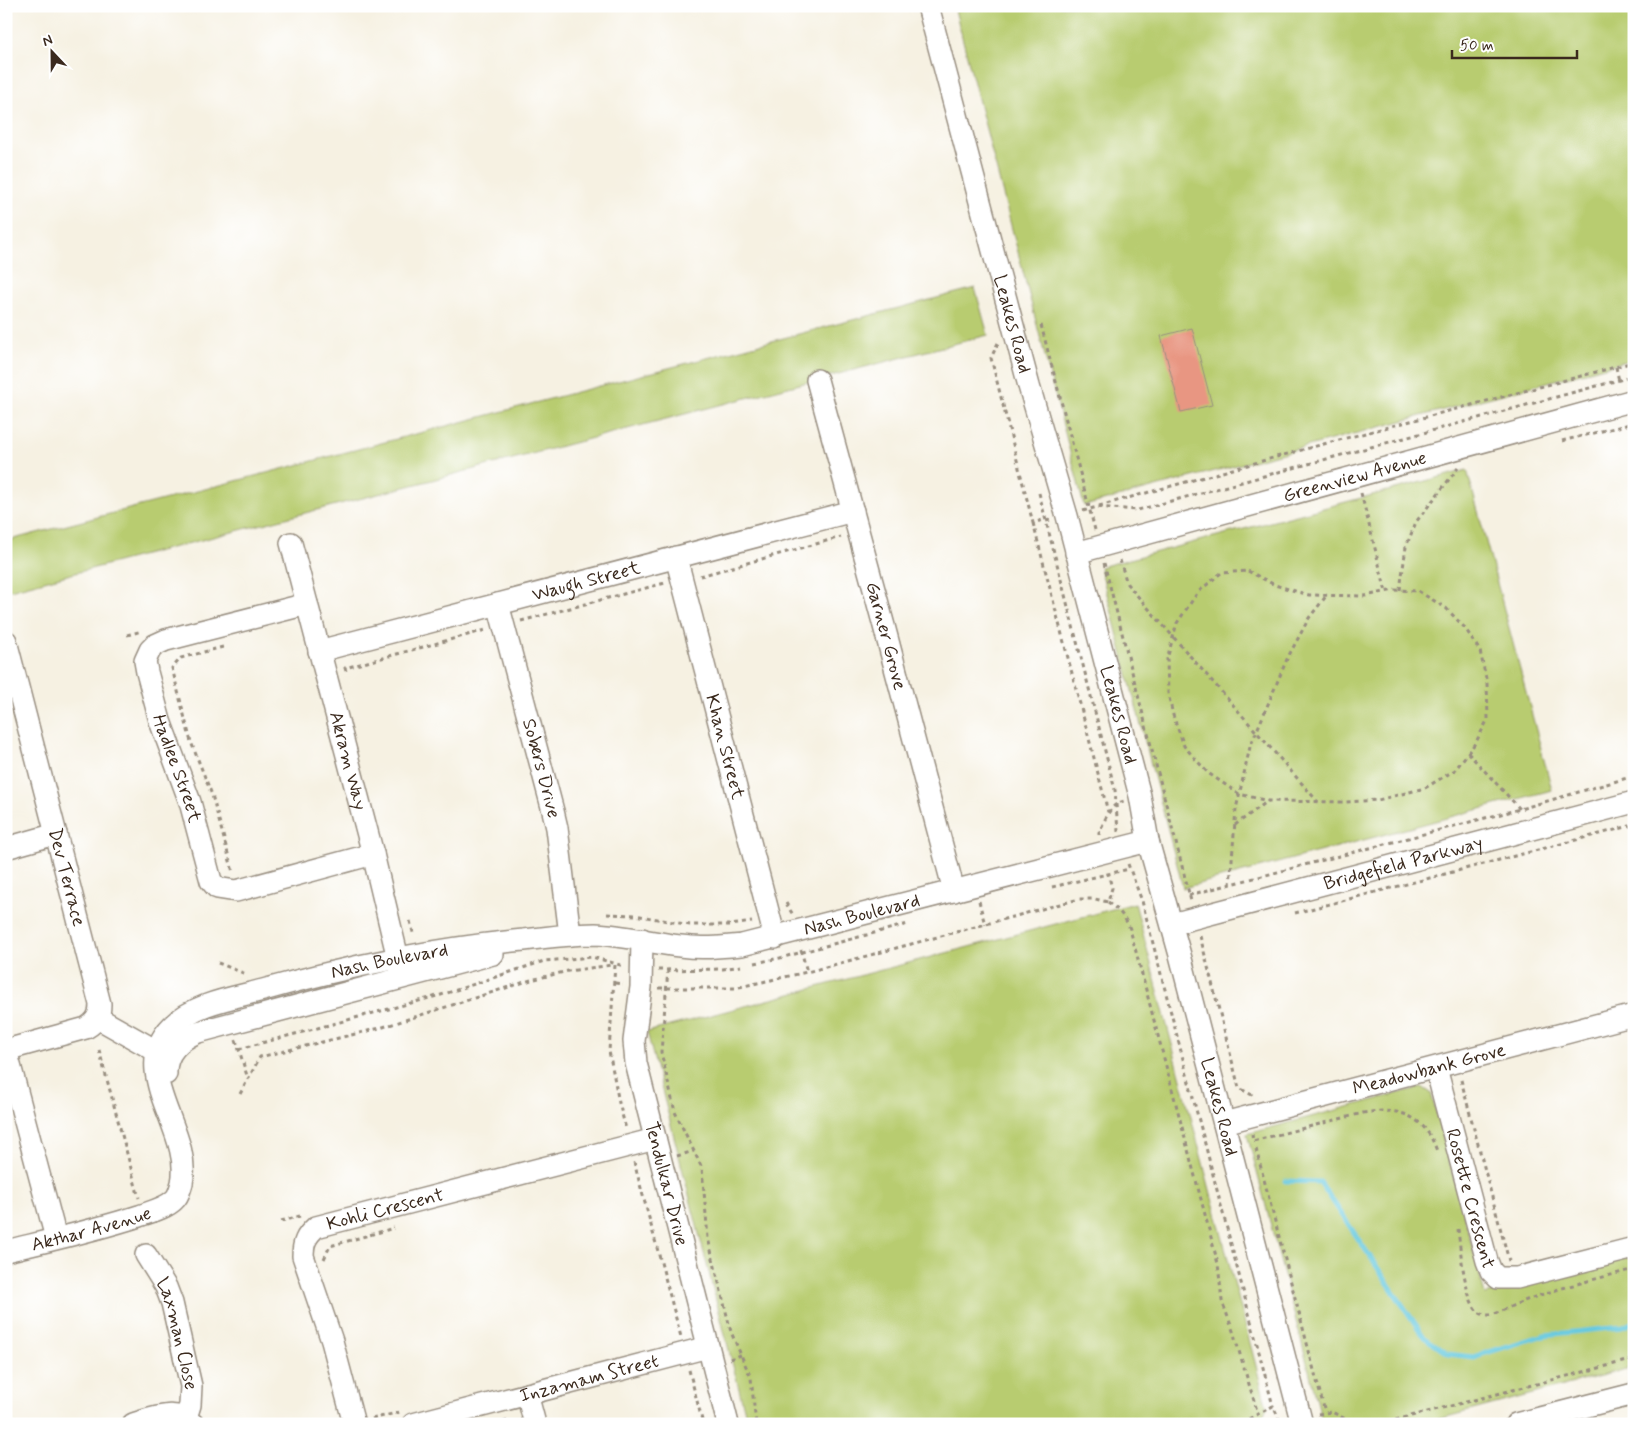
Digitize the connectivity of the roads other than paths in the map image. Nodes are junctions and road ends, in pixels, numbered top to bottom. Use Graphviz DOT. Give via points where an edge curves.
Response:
graph roads {
  1 [pos="928,6"];
  2 [pos="817,380"];
  3 [pos="1634,400"];
  4 [pos="853,511"];
  5 [pos="291,543"];
  6 [pos="1076,553"];
  7 [pos="676,557"];
  8 [pos="308,604"];
  9 [pos="498,604"];
  10 [pos="6,641"];
  11 [pos="319,651"];
  12 [pos="1634,802"];
  13 [pos="56,834"];
  14 [pos="1148,841"];
  15 [pos="6,848"];
  16 [pos="373,854"];
  17 [pos="954,891"];
  18 [pos="1172,924"];
  19 [pos="773,928"];
  20 [pos="570,935"];
  21 [pos="642,939"];
  22 [pos="396,948"];
  23 [pos="402,979"];
  24 [pos="1634,1015"];
  25 [pos="98,1018"];
  26 [pos="6,1050"];
  27 [pos="162,1054"];
  28 [pos="1436,1068"];
  29 [pos="1224,1123"];
  30 [pos="655,1139"];
  31 [pos="56,1238"];
  32 [pos="1634,1248"];
  33 [pos="6,1251"];
  34 [pos="146,1255"];
  35 [pos="708,1347"];
  36 [pos="527,1394"];
  37 [pos="1634,1394"];
  38 [pos="362,1417"];
  39 [pos="190,1421"];
  40 [pos="133,1424"];
  41 [pos="413,1424"];
  42 [pos="535,1424"];
  43 [pos="728,1424"];
  44 [pos="1302,1424"];
  45 [pos="1516,1424"];
  1 -- 6 [label="street, Leakes Road"];
  2 -- 4 [label="street, Garner Grove"];
  3 -- 6 [label="street, Greenview Avenue"];
  4 -- 7 [label="street, Waugh Street"];
  4 -- 17 [label="street, Garner Grove"];
  5 -- 8 [label="street, Akram Way"];
  6 -- 14 [label="street, Leakes Road" via="1140,796"];
  7 -- 9 [label="street, Waugh Street"];
  7 -- 19 [label="street, Khan Street"];
  8 -- 11 [label="street, Akram Way"];
  8 -- 16 [label="street, Hadlee Street" via="166,640 150,650 146,672 190,802 211,881 217,888 236,891"];
  9 -- 11 [label="street, Waugh Street"];
  9 -- 20 [label="street, Sobers Drive" via="553,811"];
  10 -- 13 [label="street, Dev Terrace"];
  11 -- 16 [label="street, Akram Way"];
  12 -- 18 [label="street, Bridgefield Parkway" via="1198,927"];
  13 -- 15 [label="street"];
  13 -- 25 [label="street, Dev Terrace" via="98,996"];
  14 -- 17 [label="street, Nash Boulevard" via="1108,844"];
  14 -- 18 [label="street, Leakes Road"];
  16 -- 22 [label="street, Akram Way"];
  17 -- 19 [label="street, Nash Boulevard"];
  18 -- 29 [label="street, Leakes Road"];
  19 -- 21 [label="street, Nash Boulevard" via="742,945 716,948 684,947"];
  20 -- 21 [label="street, Nash Boulevard"];
  20 -- 22 [label="street, Nash Boulevard"];
  20 -- 23 [label="street, Nash Boulevard"];
  21 -- 30 [label="street, Tendulkar Drive" via="641,986 634,1041 636,1063"];
  22 -- 23 [label="street, Akram Way"];
  22 -- 27 [label="street, Nash Boulevard" via="307,978 212,1004 180,1019 161,1039"];
  23 -- 27 [label="street, Nash Boulevard" via="218,1026 184,1038"];
  24 -- 28 [label="street, Meadowbank Grove"];
  25 -- 26 [label="street" via="77,1031"];
  25 -- 27 [label="street"];
  26 -- 31 [label="street"];
  27 -- 31 [label="street, Akthar Avenue" via="154,1062 155,1074 184,1164 180,1192 174,1201 160,1208"];
  28 -- 29 [label="street, Meadowbank Grove"];
  28 -- 32 [label="street, Rosette Crescent" via="1487,1260 1498,1278 1514,1278"];
  29 -- 44 [label="street, Leakes Road"];
  30 -- 35 [label="street, Tendulkar Drive"];
  30 -- 38 [label="street, Kohli Crescent" via="630,1159 316,1227 303,1245 303,1256"];
  31 -- 33 [label="street, Akthar Avenue"];
  34 -- 39 [label="street, Laxman Close" via="172,1302 191,1386"];
  35 -- 36 [label="street, Inzamam Street"];
  35 -- 43 [label="street, Tendulkar Drive"];
  36 -- 41 [label="street, Inzamam Street"];
  36 -- 42 [label="street"];
  37 -- 45 [label="street"];
  39 -- 40 [label="street" via="177,1414"];
}
